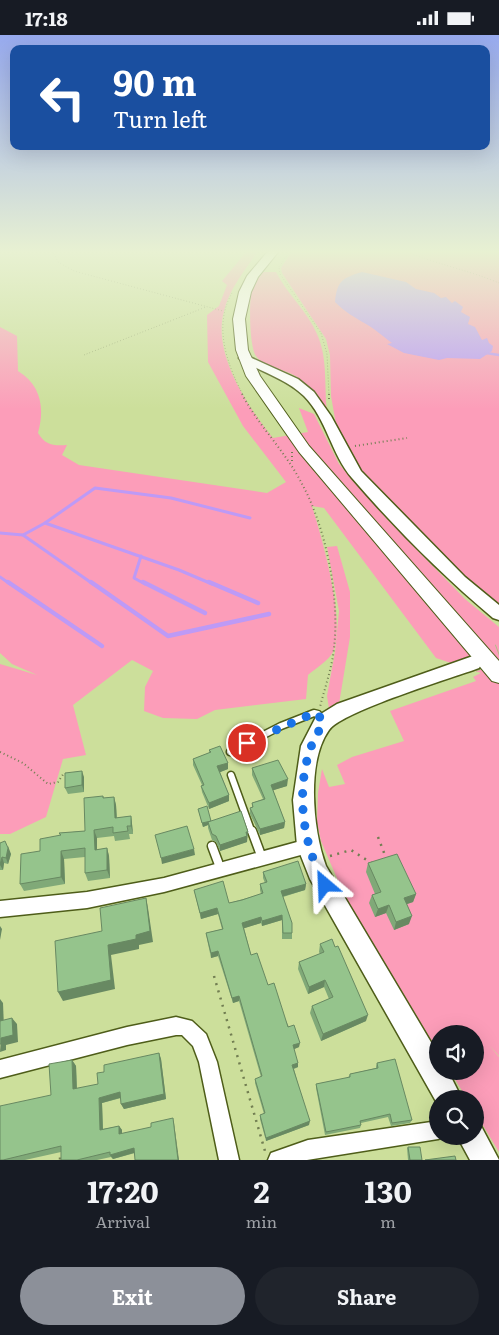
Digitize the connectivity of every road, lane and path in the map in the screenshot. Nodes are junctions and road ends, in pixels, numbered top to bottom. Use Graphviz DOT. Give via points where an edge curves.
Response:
graph roads {
  1 [pos="193,304"];
  2 [pos="227,304"];
  3 [pos="242,304"];
  4 [pos="300,304"];
  5 [pos="206,307"];
  6 [pos="224,311"];
  7 [pos="84,355"];
  8 [pos="245,358"];
  9 [pos="330,425"];
  10 [pos="407,438"];
  11 [pos="340,449"];
  12 [pos="499,614"];
  13 [pos="473,663"];
  14 [pos="499,675"];
  15 [pos="321,719"];
  16 [pos="0,752"];
  17 [pos="230,752"];
  18 [pos="64,773"];
  19 [pos="231,775"];
  20 [pos="378,837"];
  21 [pos="212,846"];
  22 [pos="308,846"];
  23 [pos="330,856"];
  24 [pos="262,858"];
  25 [pos="381,863"];
  26 [pos="374,865"];
  27 [pos="221,870"];
  28 [pos="0,909"];
  29 [pos="214,976"];
  30 [pos="0,1069"];
  31 [pos="444,1090"];
  32 [pos="429,1131"];
  33 [pos="60,1142"];
  34 [pos="476,1145"];
  35 [pos="60,1160"];
  36 [pos="228,1160"];
  37 [pos="267,1160"];
  38 [pos="278,1160"];
  39 [pos="485,1160"];
  1 -- 5 [label="path"];
  2 -- 6 [label="path"];
  3 -- 8 [label="main road" via="239,319"];
  4 -- 9 [label="path" via="321,333 327,354"];
  5 -- 6 [label="path"];
  5 -- 7 [label="path"];
  6 -- 15 [label="path" via="222,338 226,361 259,421 300,478 312,505 326,556 335,604 335,641"];
  8 -- 9 [label="main road" via="302,387"];
  8 -- 14 [label="main road" via="263,391 304,449"];
  9 -- 11 [label="main road"];
  10 -- 11 [label="path"];
  11 -- 12 [label="main road" via="369,490 460,581"];
  13 -- 15 [label="main road"];
  15 -- 17 [label="lane" via="314,713"];
  15 -- 22 [label="main road" via="306,770 303,800"];
  16 -- 18 [label="path" via="23,763 48,783 58,782"];
  19 -- 24 [label="lane"];
  20 -- 25 [label="path" via="388,861"];
  21 -- 27 [label="lane"];
  22 -- 24 [label="street"];
  22 -- 31 [label="main road" via="318,872"];
  23 -- 26 [label="path" via="351,850"];
  24 -- 27 [label="street"];
  27 -- 28 [label="street" via="87,900"];
  29 -- 37 [label="path"];
  30 -- 36 [label="street" via="136,1034 186,1027 200,1040 208,1062"];
  32 -- 38 [label="street" via="308,1150"];
  33 -- 35 [label="path"];
  34 -- 39 [label="main road"];
}
